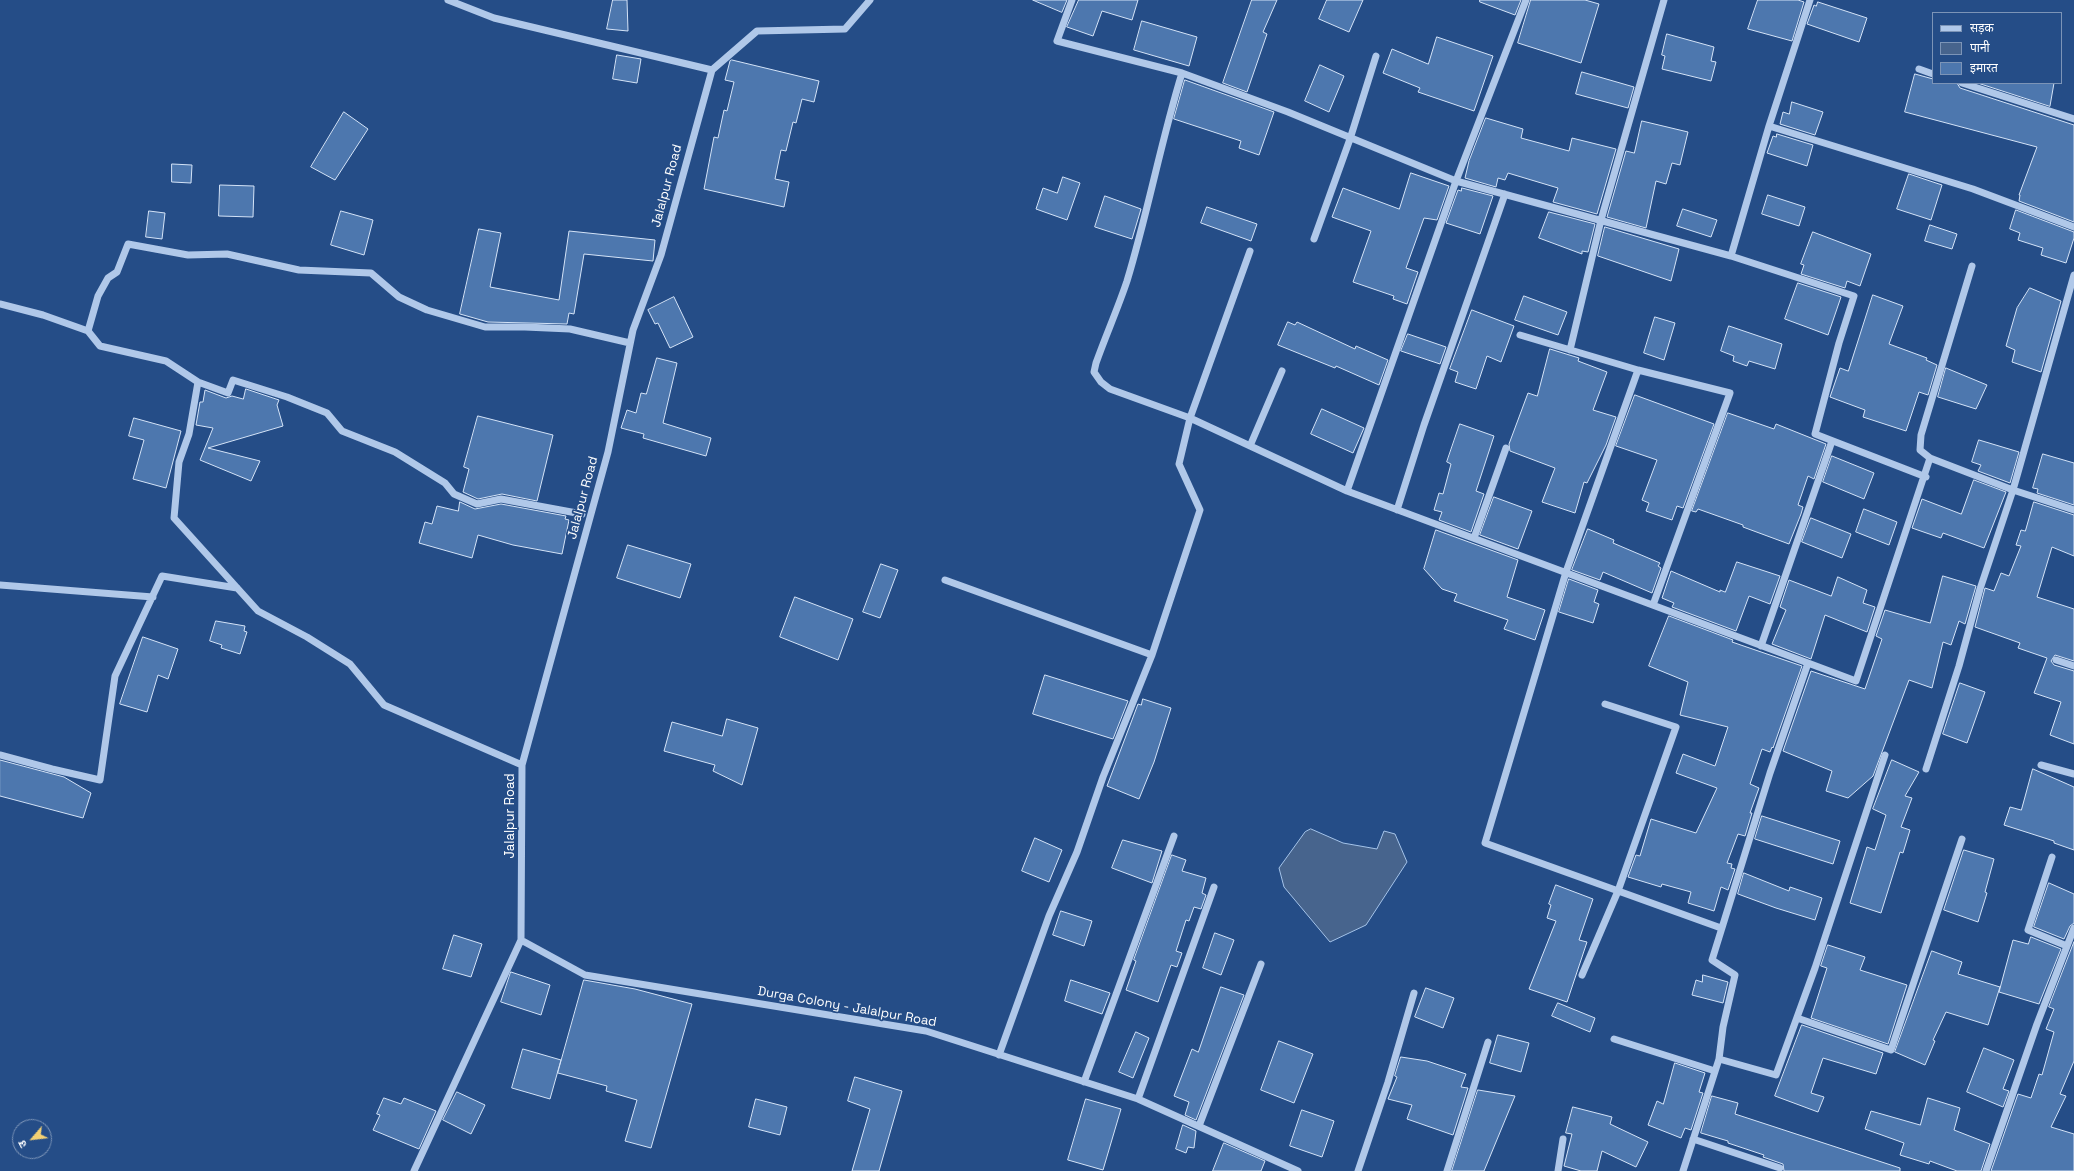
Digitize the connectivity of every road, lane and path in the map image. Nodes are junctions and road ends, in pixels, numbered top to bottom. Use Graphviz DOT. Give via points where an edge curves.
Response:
graph roads {
  1 [pos="448,0"];
  2 [pos="870,0"];
  3 [pos="1072,0"];
  4 [pos="1526,0"];
  5 [pos="1664,0"];
  6 [pos="1810,0"];
  7 [pos="1376,56"];
  8 [pos="1919,69"];
  9 [pos="712,70"];
  10 [pos="1182,73"];
  11 [pos="1932,74"];
  12 [pos="1965,84"];
  13 [pos="2074,119"];
  14 [pos="1769,126"];
  15 [pos="1350,139"];
  16 [pos="1456,181"];
  17 [pos="1505,194"];
  18 [pos="1601,220"];
  19 [pos="2074,227"];
  20 [pos="1314,239"];
  21 [pos="1250,251"];
  22 [pos="1731,256"];
  23 [pos="1972,266"];
  24 [pos="2074,275"];
  25 [pos="0,304"];
  26 [pos="88,331"];
  27 [pos="1520,335"];
  28 [pos="630,343"];
  29 [pos="1570,350"];
  30 [pos="1638,370"];
  31 [pos="1282,371"];
  32 [pos="198,382"];
  33 [pos="1190,418"];
  34 [pos="1832,441"];
  35 [pos="1250,446"];
  36 [pos="1506,448"];
  37 [pos="1930,458"];
  38 [pos="1926,476"];
  39 [pos="2013,490"];
  40 [pos="1347,491"];
  41 [pos="1397,510"];
  42 [pos="2074,510"];
  43 [pos="582,514"];
  44 [pos="1474,538"];
  45 [pos="1566,572"];
  46 [pos="945,580"];
  47 [pos="0,585"];
  48 [pos="237,588"];
  49 [pos="153,597"];
  50 [pos="1653,605"];
  51 [pos="1761,646"];
  52 [pos="1152,655"];
  53 [pos="2056,660"];
  54 [pos="1808,664"];
  55 [pos="2074,666"];
  56 [pos="1605,704"];
  57 [pos="1885,754"];
  58 [pos="0,755"];
  59 [pos="522,765"];
  60 [pos="2041,765"];
  61 [pos="1926,769"];
  62 [pos="2074,774"];
  63 [pos="1174,836"];
  64 [pos="1962,839"];
  65 [pos="2052,857"];
  66 [pos="1214,887"];
  67 [pos="1618,891"];
  68 [pos="1721,928"];
  69 [pos="2074,928"];
  70 [pos="521,940"];
  71 [pos="2067,946"];
  72 [pos="1261,964"];
  73 [pos="1582,975"];
  74 [pos="1414,993"];
  75 [pos="1797,1018"];
  76 [pos="1614,1039"];
  77 [pos="1488,1042"];
  78 [pos="999,1055"];
  79 [pos="1719,1059"];
  80 [pos="1716,1071"];
  81 [pos="1084,1082"];
  82 [pos="1138,1099"];
  83 [pos="1199,1126"];
  84 [pos="1563,1139"];
  85 [pos="1693,1139"];
  86 [pos="1780,1168"];
  87 [pos="414,1171"];
  88 [pos="1298,1171"];
  89 [pos="1358,1171"];
  90 [pos="1447,1171"];
  91 [pos="1558,1171"];
  92 [pos="1683,1171"];
  93 [pos="1986,1171"];
  1 -- 9 [label="street" via="494,18"];
  2 -- 9 [label="street" via="845,29 757,30"];
  3 -- 10 [label="street" via="1057,41"];
  4 -- 16 [label="street"];
  5 -- 18 [label="street"];
  6 -- 14 [label="street"];
  7 -- 15 [label="street"];
  8 -- 11 [label="street"];
  9 -- 28 [label="street, Jalalpur Road" via="661,255"];
  10 -- 15 [label="street" via="1288,112"];
  10 -- 33 [label="street" via="1165,129 1127,281 1094,372 1110,389"];
  12 -- 13 [label="street"];
  14 -- 19 [label="street" via="1973,189"];
  14 -- 22 [label="street"];
  15 -- 16 [label="street"];
  15 -- 20 [label="street"];
  16 -- 17 [label="street"];
  16 -- 40 [label="street"];
  17 -- 18 [label="street"];
  17 -- 41 [label="street"];
  18 -- 22 [label="street"];
  18 -- 29 [label="street"];
  21 -- 33 [label="street"];
  22 -- 34 [label="street" via="1854,296 1815,434"];
  23 -- 37 [label="street" via="1921,435 1920,450"];
  24 -- 39 [label="street"];
  25 -- 26 [label="street" via="43,315"];
  26 -- 28 [label="street" via="98,296 108,278 117,272 128,244 188,255 227,254 299,270 371,273 399,296 428,310 485,327 570,329"];
  26 -- 32 [label="street" via="100,346 166,361"];
  27 -- 29 [label="street"];
  28 -- 59 [label="street, Jalalpur Road" via="608,452"];
  29 -- 30 [label="street"];
  30 -- 45 [label="street"];
  30 -- 50 [label="street" via="1730,393"];
  31 -- 35 [label="street"];
  32 -- 43 [label="street" via="228,393 233,380 287,396 328,413 342,431 395,452 445,483 454,494 477,504 501,499"];
  32 -- 48 [label="street" via="189,434 179,462 174,518"];
  33 -- 35 [label="street"];
  33 -- 52 [label="street" via="1179,464 1200,510"];
  34 -- 38 [label="street"];
  34 -- 51 [label="street"];
  35 -- 40 [label="street"];
  36 -- 44 [label="street"];
  37 -- 38 [label="street"];
  37 -- 39 [label="street"];
  38 -- 54 [label="street" via="1856,681"];
  39 -- 42 [label="street"];
  39 -- 61 [label="street" via="1980,589 1959,666"];
  40 -- 41 [label="street"];
  41 -- 44 [label="street"];
  44 -- 45 [label="street"];
  45 -- 50 [label="street"];
  45 -- 67 [label="street" via="1485,843"];
  46 -- 52 [label="street"];
  47 -- 49 [label="street"];
  48 -- 49 [label="street" via="162,576"];
  48 -- 59 [label="street" via="258,611 350,664 384,705"];
  49 -- 58 [label="street" via="115,676 100,780"];
  50 -- 51 [label="street"];
  51 -- 54 [label="street"];
  52 -- 78 [label="street" via="1103,777 1077,852 1049,916"];
  53 -- 55 [label="street"];
  54 -- 68 [label="street"];
  56 -- 67 [label="street" via="1676,727"];
  57 -- 75 [label="street" via="1840,896"];
  59 -- 70 [label="street, Jalalpur Road"];
  60 -- 62 [label="street"];
  63 -- 81 [label="street"];
  64 -- 75 [label="street" via="1891,1050"];
  65 -- 71 [label="street" via="2028,930"];
  66 -- 82 [label="street"];
  67 -- 68 [label="street"];
  67 -- 73 [label="street"];
  68 -- 79 [label="street" via="1712,960 1735,975 1723,1027"];
  69 -- 71 [label="street"];
  70 -- 78 [label="street, Durga Colony - Jalalpur Road" via="585,975 926,1031"];
  70 -- 87 [label="street"];
  71 -- 93 [label="street"];
  72 -- 83 [label="street"];
  74 -- 89 [label="street"];
  75 -- 79 [label="street" via="1776,1075"];
  76 -- 80 [label="street"];
  77 -- 90 [label="street"];
  78 -- 81 [label="street, Durga Colony - Jalalpur Road"];
  79 -- 80 [label="street"];
  80 -- 85 [label="street"];
  81 -- 82 [label="street, Durga Colony - Jalalpur Road"];
  82 -- 83 [label="street, Durga Colony - Jalalpur Road"];
  83 -- 88 [label="street, Durga Colony - Jalalpur Road"];
  84 -- 91 [label="street"];
  85 -- 86 [label="street"];
  85 -- 92 [label="street"];
}
